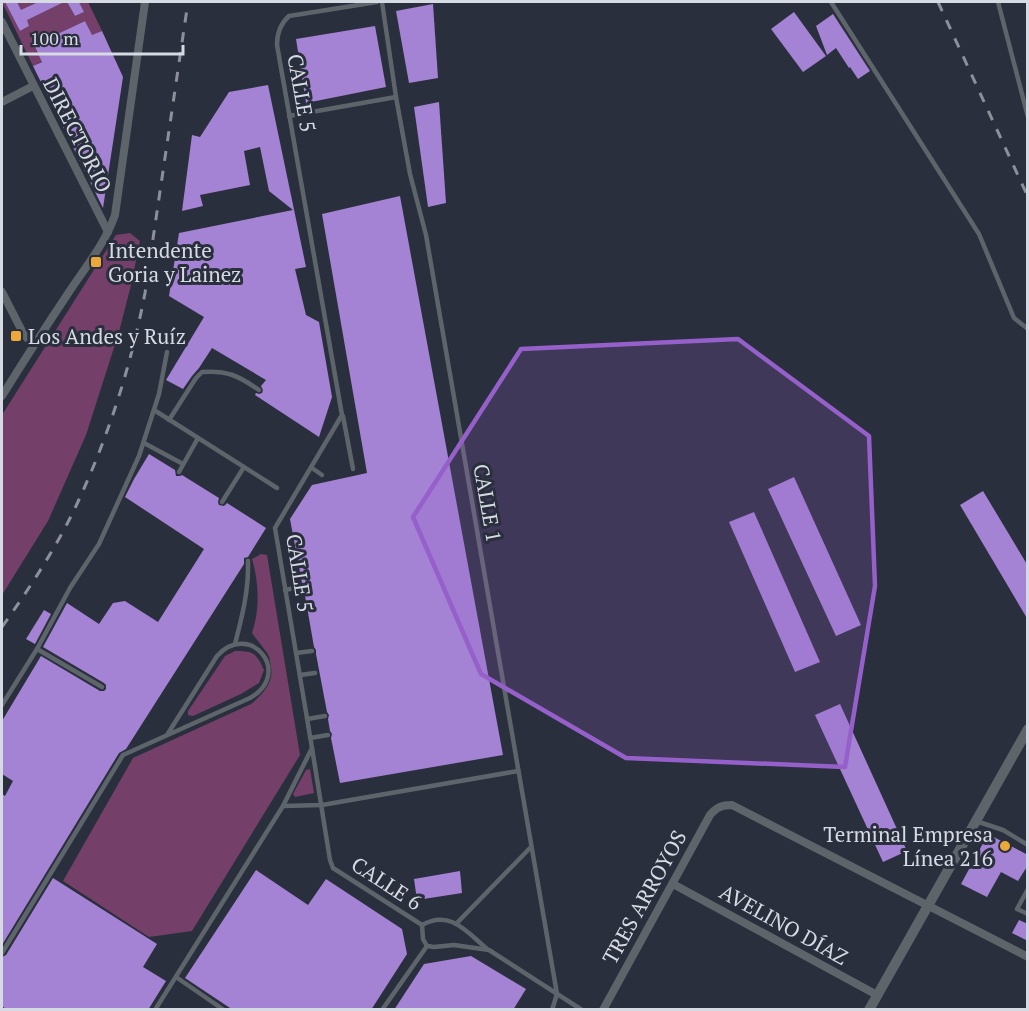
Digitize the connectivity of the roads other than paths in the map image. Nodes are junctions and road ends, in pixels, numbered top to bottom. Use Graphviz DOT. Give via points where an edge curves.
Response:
graph roads {
  1 [pos="145,2"];
  2 [pos="380,2"];
  3 [pos="831,2"];
  4 [pos="998,2"];
  5 [pos="2,22"];
  6 [pos="33,86"];
  7 [pos="396,97"];
  8 [pos="2,102"];
  9 [pos="290,116"];
  10 [pos="1028,117"];
  11 [pos="108,232"];
  12 [pos="2,292"];
  13 [pos="1028,329"];
  14 [pos="33,345"];
  15 [pos="167,352"];
  16 [pos="259,390"];
  17 [pos="2,396"];
  18 [pos="154,410"];
  19 [pos="342,414"];
  20 [pos="169,420"];
  21 [pos="198,438"];
  22 [pos="144,443"];
  23 [pos="183,464"];
  24 [pos="244,467"];
  25 [pos="312,468"];
  26 [pos="353,469"];
  27 [pos="179,472"];
  28 [pos="322,475"];
  29 [pos="277,488"];
  30 [pos="222,502"];
  31 [pos="248,561"];
  32 [pos="300,587"];
  33 [pos="285,590"];
  34 [pos="235,644"];
  35 [pos="37,649"];
  36 [pos="312,651"];
  37 [pos="296,653"];
  38 [pos="315,673"];
  39 [pos="300,675"];
  40 [pos="102,687"];
  41 [pos="2,705"];
  42 [pos="325,716"];
  43 [pos="307,719"];
  44 [pos="1028,729"];
  45 [pos="168,735"];
  46 [pos="328,735"];
  47 [pos="310,738"];
  48 [pos="1024,743"];
  49 [pos="312,748"];
  50 [pos="518,771"];
  51 [pos="322,805"];
  52 [pos="283,806"];
  53 [pos="976,821"];
  54 [pos="1028,845"];
  55 [pos="531,847"];
  56 [pos="673,884"];
  57 [pos="1028,889"];
  58 [pos="928,905"];
  59 [pos="1028,914"];
  60 [pos="456,924"];
  61 [pos="422,925"];
  62 [pos="427,946"];
  63 [pos="489,950"];
  64 [pos="2,954"];
  65 [pos="1028,957"];
  66 [pos="176,976"];
  67 [pos="557,993"];
  68 [pos="878,995"];
  69 [pos="155,1010"];
  70 [pos="224,1010"];
  71 [pos="382,1010"];
  72 [pos="552,1010"];
  73 [pos="582,1010"];
  74 [pos="603,1010"];
  75 [pos="869,1010"];
  1 -- 11 [label="street" via="115,215"];
  2 -- 7 [label="lane, CALLE 1"];
  2 -- 9 [label="lane, CALLE 5" via="289,16 284,21 277,45"];
  3 -- 13 [label="lane" via="979,234 1014,318"];
  4 -- 10 [label="lane"];
  5 -- 6 [label="street, DIRECTORIO"];
  6 -- 8 [label="street"];
  6 -- 11 [label="street, DIRECTORIO"];
  7 -- 9 [label="lane"];
  7 -- 50 [label="lane, CALLE 1" via="426,235"];
  9 -- 19 [label="lane, CALLE 5"];
  11 -- 14 [label="street"];
  12 -- 14 [label="street"];
  14 -- 17 [label="street"];
  15 -- 18 [label="lane"];
  16 -- 20 [label="lane" via="228,372 202,372"];
  18 -- 20 [label="lane"];
  18 -- 22 [label="lane"];
  19 -- 25 [label="lane, CALLE 5"];
  19 -- 26 [label="lane"];
  20 -- 21 [label="lane"];
  21 -- 23 [label="lane"];
  21 -- 24 [label="lane"];
  22 -- 23 [label="lane"];
  22 -- 35 [label="lane" via="99,544"];
  23 -- 27 [label="lane"];
  24 -- 29 [label="lane"];
  24 -- 30 [label="lane"];
  25 -- 28 [label="lane"];
  25 -- 33 [label="lane, CALLE 5" via="275,528"];
  31 -- 34 [label="lane" via="249,578"];
  32 -- 33 [label="lane"];
  33 -- 37 [label="lane, CALLE 5"];
  34 -- 45 [label="lane" via="217,657"];
  34 -- 45 [label="lane" via="257,648 264,654 268,679 263,687 249,698"];
  35 -- 40 [label="lane"];
  35 -- 41 [label="lane"];
  36 -- 37 [label="lane"];
  37 -- 39 [label="lane, CALLE 5"];
  38 -- 39 [label="lane"];
  39 -- 43 [label="lane, CALLE 5"];
  42 -- 43 [label="lane"];
  43 -- 47 [label="lane, CALLE 5"];
  44 -- 48 [label="street"];
  45 -- 64 [label="lane" via="123,755"];
  46 -- 47 [label="lane"];
  47 -- 49 [label="lane, CALLE 5"];
  48 -- 53 [label="street"];
  49 -- 51 [label="lane, CALLE 6"];
  49 -- 52 [label="lane"];
  50 -- 51 [label="lane"];
  50 -- 55 [label="lane, CALLE 1"];
  51 -- 52 [label="lane"];
  51 -- 61 [label="lane, CALLE 6" via="333,868"];
  52 -- 66 [label="lane"];
  53 -- 54 [label="lane" via="1003,830"];
  53 -- 58 [label="street"];
  55 -- 60 [label="lane"];
  55 -- 67 [label="lane, CALLE 1"];
  56 -- 58 [label="street, TRES ARROYOS" via="710,815 721,806 732,805"];
  56 -- 68 [label="street, AVELINO DÍAZ"];
  56 -- 74 [label="street, TRES ARROYOS"];
  57 -- 59 [label="lane" via="1017,909"];
  58 -- 65 [label="street"];
  58 -- 68 [label="street"];
  60 -- 61 [label="lane" via="434,919"];
  60 -- 63 [label="lane"];
  61 -- 62 [label="lane, CALLE 6"];
  62 -- 63 [label="lane"];
  62 -- 71 [label="lane"];
  63 -- 67 [label="lane"];
  66 -- 69 [label="lane"];
  66 -- 70 [label="lane"];
  67 -- 72 [label="lane, CALLE 1"];
  67 -- 73 [label="lane"];
  68 -- 75 [label="street"];
}
